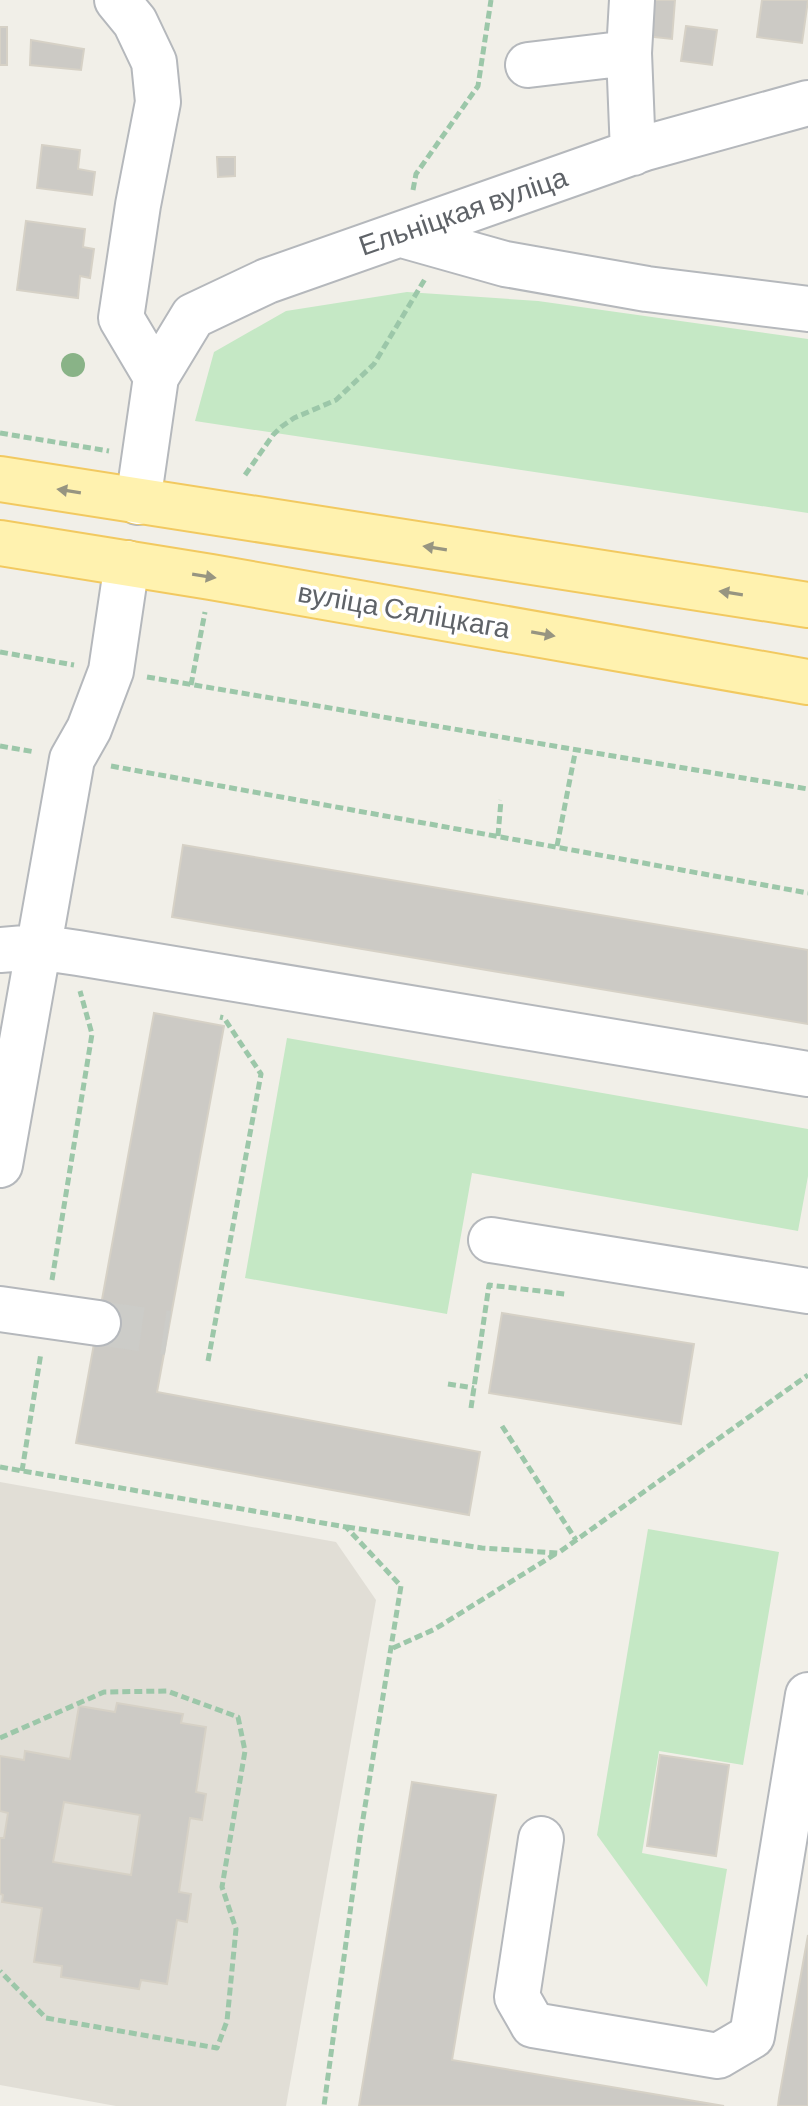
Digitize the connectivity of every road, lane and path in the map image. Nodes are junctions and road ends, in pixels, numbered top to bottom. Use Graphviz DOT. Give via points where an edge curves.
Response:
graph roads {
  1 [pos="491,0"];
  2 [pos="632,0"];
  3 [pos="126,11"];
  4 [pos="629,53"];
  5 [pos="528,65"];
  6 [pos="808,103"];
  7 [pos="633,153"];
  8 [pos="402,235"];
  9 [pos="444,247"];
  10 [pos="808,309"];
  11 [pos="193,316"];
  12 [pos="121,318"];
  13 [pos="156,377"];
  14 [pos="245,475"];
  15 [pos="0,479"];
  16 [pos="138,502"];
  17 [pos="0,543"];
  18 [pos="127,563"];
  19 [pos="808,605"];
  20 [pos="206,607"];
  21 [pos="0,652"];
  22 [pos="111,671"];
  23 [pos="808,682"];
  24 [pos="191,685"];
  25 [pos="0,746"];
  26 [pos="576,748"];
  27 [pos="72,759"];
  28 [pos="808,789"];
  29 [pos="501,800"];
  30 [pos="498,836"];
  31 [pos="557,846"];
  32 [pos="808,893"];
  33 [pos="18,949"];
  34 [pos="95,996"];
  35 [pos="209,1015"];
  36 [pos="808,1074"];
  37 [pos="0,1165"];
  38 [pos="491,1240"];
  39 [pos="808,1291"];
  40 [pos="580,1296"];
  41 [pos="0,1309"];
  42 [pos="46,1315"];
  43 [pos="98,1323"];
  44 [pos="208,1361"];
  45 [pos="808,1375"];
  46 [pos="448,1384"];
  47 [pos="474,1388"];
  48 [pos="471,1408"];
  49 [pos="502,1426"];
  50 [pos="0,1467"];
  51 [pos="22,1471"];
  52 [pos="346,1527"];
  53 [pos="576,1540"];
  54 [pos="558,1553"];
  55 [pos="392,1649"];
  56 [pos="808,1695"];
  57 [pos="0,1738"];
  58 [pos="541,1839"];
  59 [pos="0,1971"];
  60 [pos="324,2106"];
  1 -- 8 [label="path" via="478,86 416,174"];
  2 -- 4 [label="street"];
  3 -- 12 [label="street" via="154,62 158,102"];
  4 -- 5 [label="street"];
  4 -- 7 [label="street"];
  6 -- 7 [label="street, Ельніцкая вуліца"];
  7 -- 8 [label="street, Ельніцкая вуліца"];
  8 -- 9 [label="street"];
  8 -- 11 [label="street, Ельніцкая вуліца" via="302,267"];
  9 -- 10 [label="street" via="505,264 647,289"];
  9 -- 14 [label="path" via="374,364 336,400 281,427"];
  11 -- 12 [label="street"];
  11 -- 13 [label="street"];
  12 -- 13 [label="street"];
  13 -- 16 [label="street"];
  16 -- 15 [label="main road, one-way"];
  16 -- 18 [label="main road"];
  19 -- 16 [label="main road, one-way"];
  17 -- 18 [label="main road, вуліца Сяліцкага"];
  18 -- 22 [label="street"];
  18 -- 23 [label="main road, вуліца Сяліцкага, one-way"];
  20 -- 24 [label="path"];
  21 -- 22 [label="path"];
  22 -- 24 [label="path"];
  22 -- 27 [label="street"];
  24 -- 26 [label="path"];
  25 -- 27 [label="path"];
  26 -- 28 [label="path"];
  26 -- 31 [label="path"];
  27 -- 30 [label="path"];
  27 -- 33 [label="street"];
  29 -- 30 [label="path"];
  30 -- 31 [label="path"];
  31 -- 32 [label="path"];
  33 -- 36 [label="street"];
  33 -- 37 [label="street"];
  34 -- 42 [label="path" via="81,993 92,1034"];
  35 -- 44 [label="path" via="224,1018 261,1074"];
  38 -- 39 [label="street"];
  40 -- 47 [label="path" via="489,1285"];
  41 -- 42 [label="street"];
  42 -- 43 [label="street"];
  42 -- 51 [label="path"];
  45 -- 53 [label="path"];
  46 -- 47 [label="path"];
  47 -- 48 [label="path"];
  49 -- 53 [label="path"];
  50 -- 51 [label="path"];
  51 -- 52 [label="path"];
  52 -- 54 [label="path" via="482,1548"];
  52 -- 55 [label="path" via="401,1586"];
  53 -- 54 [label="path"];
  54 -- 55 [label="path" via="435,1629"];
  55 -- 60 [label="path"];
  56 -- 58 [label="street" via="752,2036 718,2056 533,2025 517,1997"];
  57 -- 59 [label="path" via="104,1692 167,1691 238,1717 245,1751 222,1887 236,1929 227,2021 217,2048 46,2018"];
}
